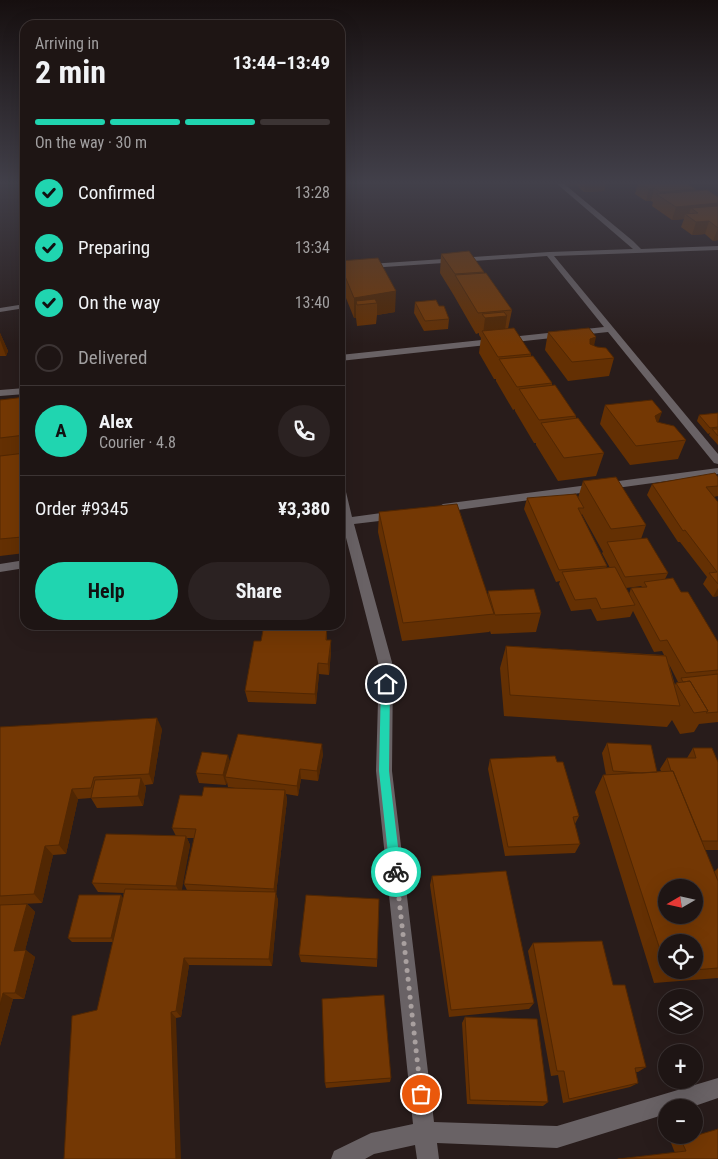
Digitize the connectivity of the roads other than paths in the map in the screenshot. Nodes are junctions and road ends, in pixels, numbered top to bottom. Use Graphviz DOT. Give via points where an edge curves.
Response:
graph roads {
  1 [pos="625,237"];
  2 [pos="718,248"];
  3 [pos="638,250"];
  4 [pos="549,254"];
  5 [pos="345,268"];
  6 [pos="20,307"];
  7 [pos="0,310"];
  8 [pos="610,330"];
  9 [pos="345,357"];
  10 [pos="20,391"];
  11 [pos="0,393"];
  12 [pos="718,461"];
  13 [pos="718,471"];
  14 [pos="436,509"];
  15 [pos="406,513"];
  16 [pos="345,522"];
  17 [pos="345,525"];
  18 [pos="20,565"];
  19 [pos="0,568"];
  20 [pos="718,1088"];
  21 [pos="425,1132"];
  22 [pos="342,1159"];
  23 [pos="428,1159"];
  1 -- 3 [label="street"];
  2 -- 3 [label="street"];
  3 -- 4 [label="street"];
  4 -- 5 [label="street"];
  4 -- 8 [label="street"];
  6 -- 7 [label="street"];
  8 -- 9 [label="street"];
  8 -- 12 [label="street"];
  10 -- 11 [label="street"];
  13 -- 14 [label="street"];
  15 -- 16 [label="street"];
  17 -- 21 [label="street" via="386,666 384,771"];
  18 -- 19 [label="street"];
  20 -- 21 [label="street" via="557,1137"];
  21 -- 22 [label="street" via="370,1144"];
  21 -- 23 [label="street"];
}
